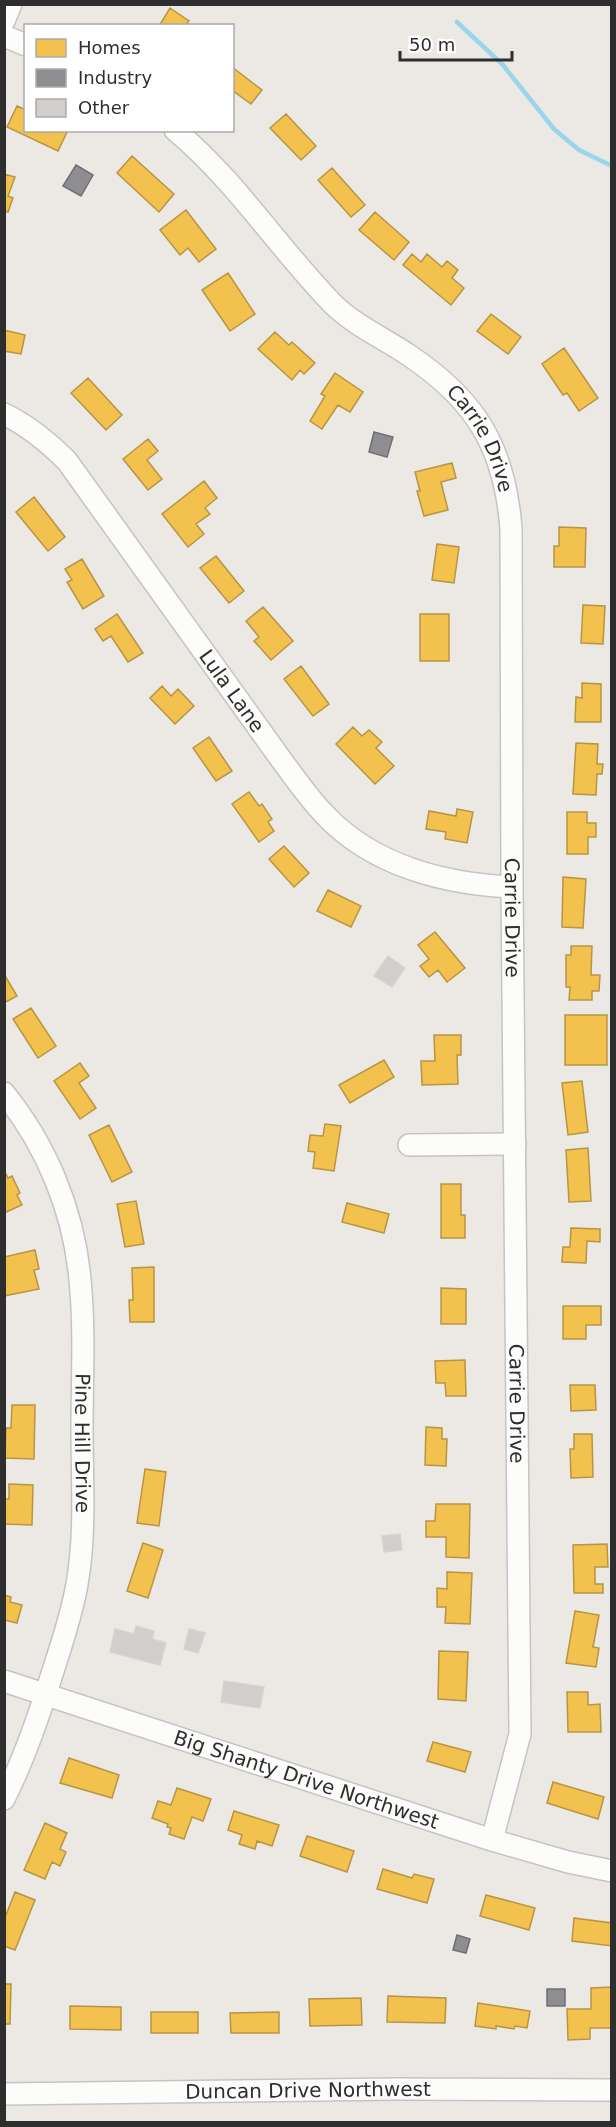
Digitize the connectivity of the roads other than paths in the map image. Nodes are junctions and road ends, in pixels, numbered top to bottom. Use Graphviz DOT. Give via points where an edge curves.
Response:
graph roads {
  1 [pos="11,4"];
  2 [pos="4,21"];
  3 [pos="4,36"];
  4 [pos="24,44"];
  5 [pos="177,132"];
  6 [pos="4,414"];
  7 [pos="512,887"];
  8 [pos="4,1093"];
  9 [pos="515,1144"];
  10 [pos="409,1145"];
  11 [pos="4,1681"];
  12 [pos="45,1695"];
  13 [pos="4,1799"];
  14 [pos="492,1840"];
  15 [pos="612,1870"];
  16 [pos="612,2090"];
  17 [pos="4,2094"];
  1 -- 2 [label="street"];
  3 -- 4 [label="street"];
  5 -- 7 [label="street, Carrie Drive" via="237,190 334,305 437,375 467,404 490,441 509,498 511,529"];
  6 -- 7 [label="street, Lula Lane" via="50,443 67,461 292,775 327,817 354,840 392,861 437,878"];
  7 -- 9 [label="street, Carrie Drive"];
  8 -- 12 [label="street, Pine Hill Drive" via="51,1168 63,1198 80,1277 81,1548 67,1628"];
  9 -- 10 [label="street"];
  9 -- 14 [label="street, Carrie Drive" via="520,1734"];
  11 -- 12 [label="street, Big Shanty Drive Northwest"];
  12 -- 13 [label="street, Pine Hill Drive" via="29,1744"];
  12 -- 14 [label="street, Big Shanty Drive Northwest"];
  14 -- 15 [label="street, Big Shanty Drive Northwest" via="568,1863"];
  16 -- 17 [label="street, Duncan Drive Northwest" via="407,2088"];
}
